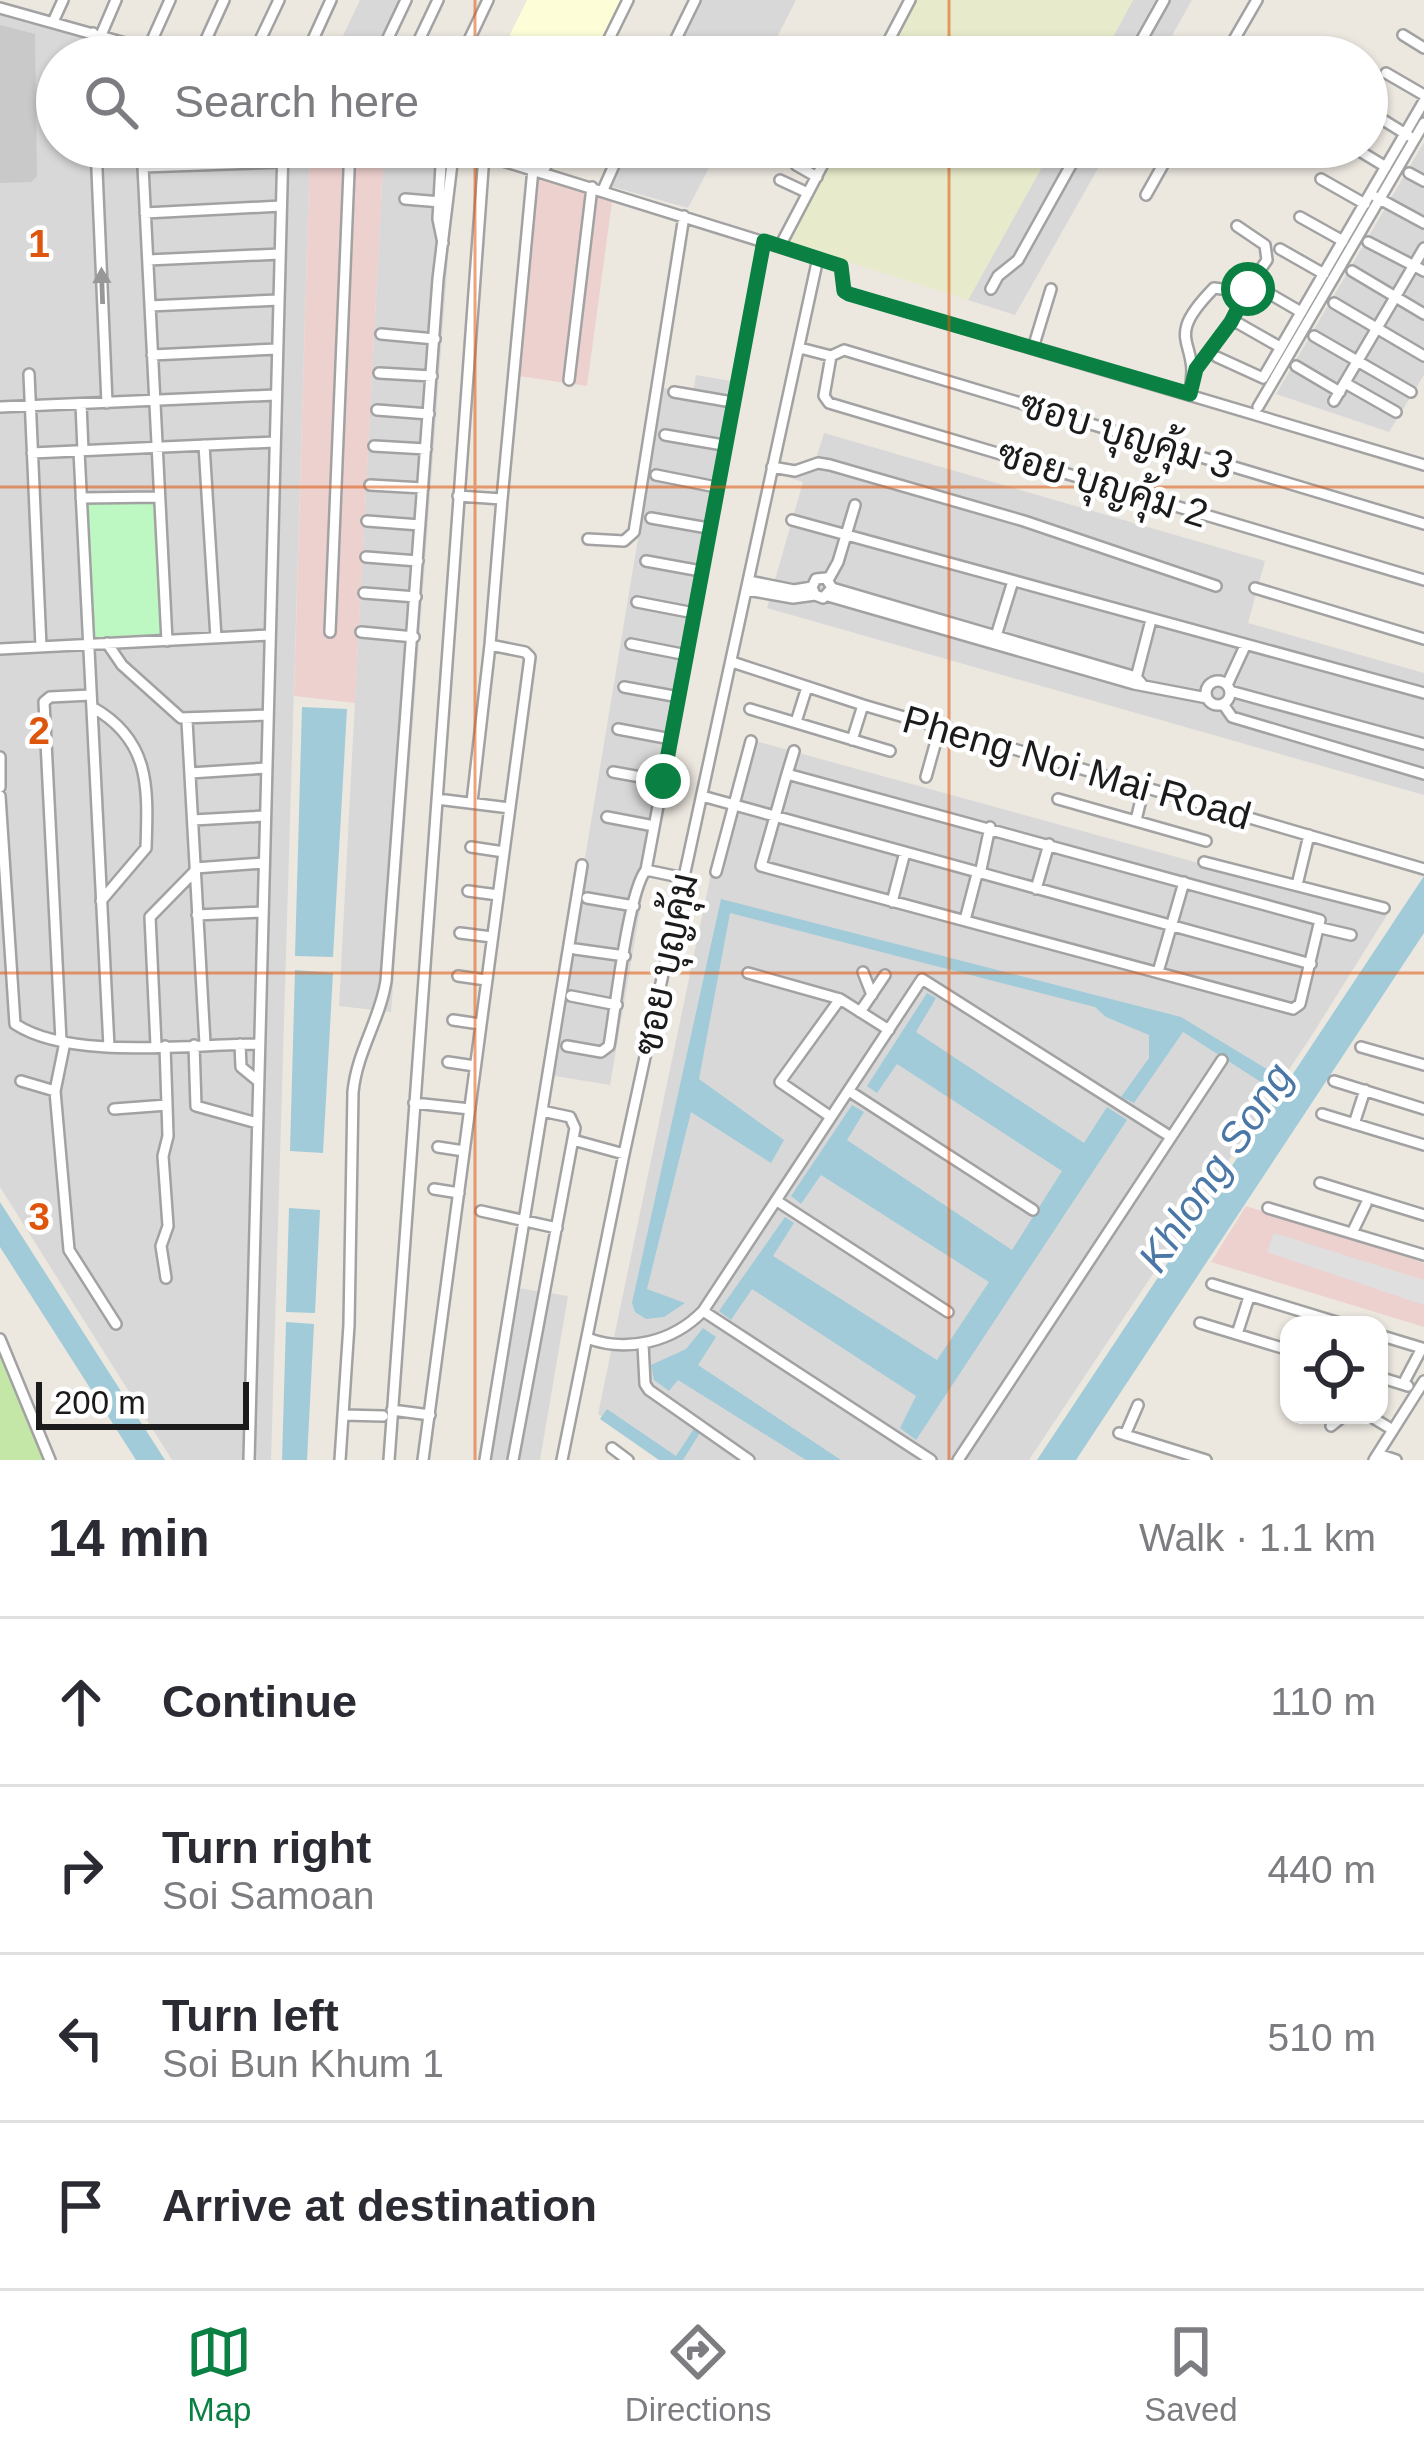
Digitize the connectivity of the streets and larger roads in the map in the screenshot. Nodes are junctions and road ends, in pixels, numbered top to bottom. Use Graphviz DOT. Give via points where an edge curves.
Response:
graph roads {
  1 [pos="63,0"];
  2 [pos="116,0"];
  3 [pos="170,0"];
  4 [pos="224,0"];
  5 [pos="278,0"];
  6 [pos="331,0"];
  7 [pos="406,0"];
  8 [pos="438,0"];
  9 [pos="488,0"];
  10 [pos="628,0"];
  11 [pos="695,0"];
  12 [pos="910,0"];
  13 [pos="1164,0"];
  14 [pos="1257,0"];
  15 [pos="5,6"];
  16 [pos="53,22"];
  17 [pos="97,34"];
  18 [pos="1403,35"];
  19 [pos="103,36"];
  20 [pos="154,36"];
  21 [pos="208,36"];
  22 [pos="262,36"];
  23 [pos="314,36"];
  24 [pos="389,36"];
  25 [pos="421,36"];
  26 [pos="471,36"];
  27 [pos="610,36"];
  28 [pos="677,36"];
  29 [pos="891,36"];
  30 [pos="1144,36"];
  31 [pos="1237,36"];
  32 [pos="1424,48"];
  33 [pos="1388,75"];
  34 [pos="1424,98"];
  35 [pos="1388,123"];
  36 [pos="1424,123"];
  37 [pos="1410,136"];
  38 [pos="1388,164"];
  39 [pos="97,168"];
  40 [pos="143,168"];
  41 [pos="282,168"];
  42 [pos="349,168"];
  43 [pos="443,168"];
  44 [pos="451,168"];
  45 [pos="483,168"];
  46 [pos="528,168"];
  47 [pos="540,168"];
  48 [pos="610,168"];
  49 [pos="801,168"];
  50 [pos="821,168"];
  51 [pos="1069,168"];
  52 [pos="1161,168"];
  53 [pos="1386,168"];
  54 [pos="538,171"];
  55 [pos="1409,173"];
  56 [pos="817,177"];
  57 [pos="1321,178"];
  58 [pos="780,180"];
  59 [pos="1424,181"];
  60 [pos="597,189"];
  61 [pos="808,193"];
  62 [pos="1146,195"];
  63 [pos="405,199"];
  64 [pos="1372,199"];
  65 [pos="444,202"];
  66 [pos="281,206"];
  67 [pos="145,213"];
  68 [pos="684,216"];
  69 [pos="1300,217"];
  70 [pos="1424,224"];
  71 [pos="1237,226"];
  72 [pos="764,241"];
  73 [pos="1343,241"];
  74 [pos="1368,242"];
  75 [pos="780,246"];
  76 [pos="1424,248"];
  77 [pos="1280,249"];
  78 [pos="280,254"];
  79 [pos="818,259"];
  80 [pos="148,260"];
  81 [pos="1419,269"];
  82 [pos="1352,271"];
  83 [pos="1324,274"];
  84 [pos="1258,287"];
  85 [pos="991,289"];
  86 [pos="1051,289"];
  87 [pos="1245,292"];
  88 [pos="1396,297"];
  89 [pos="278,300"];
  90 [pos="1334,303"];
  91 [pos="150,306"];
  92 [pos="1300,312"];
  93 [pos="1424,314"];
  94 [pos="1236,322"];
  95 [pos="1377,330"];
  96 [pos="381,334"];
  97 [pos="1314,336"];
  98 [pos="435,339"];
  99 [pos="1280,347"];
  100 [pos="800,348"];
  101 [pos="1033,348"];
  102 [pos="277,349"];
  103 [pos="152,355"];
  104 [pos="831,356"];
  105 [pos="1424,356"];
  106 [pos="1217,357"];
  107 [pos="1358,362"];
  108 [pos="1296,366"];
  109 [pos="1196,369"];
  110 [pos="379,373"];
  111 [pos="28,374"];
  112 [pos="432,376"];
  113 [pos="569,380"];
  114 [pos="674,392"];
  115 [pos="1340,392"];
  116 [pos="1411,392"];
  117 [pos="275,394"];
  118 [pos="1190,394"];
  119 [pos="154,402"];
  120 [pos="732,402"];
  121 [pos="107,403"];
  122 [pos="81,404"];
  123 [pos="29,406"];
  124 [pos="0,407"];
  125 [pos="1258,407"];
  126 [pos="377,410"];
  127 [pos="1396,412"];
  128 [pos="429,414"];
  129 [pos="665,435"];
  130 [pos="274,442"];
  131 [pos="723,445"];
  132 [pos="204,446"];
  133 [pos="374,446"];
  134 [pos="156,448"];
  135 [pos="426,449"];
  136 [pos="81,451"];
  137 [pos="32,453"];
  138 [pos="1424,465"];
  139 [pos="772,466"];
  140 [pos="656,476"];
  141 [pos="370,485"];
  142 [pos="716,487"];
  143 [pos="423,488"];
  144 [pos="159,496"];
  145 [pos="458,496"];
  146 [pos="81,498"];
  147 [pos="502,499"];
  148 [pos="855,506"];
  149 [pos="651,518"];
  150 [pos="792,520"];
  151 [pos="367,521"];
  152 [pos="1424,524"];
  153 [pos="421,525"];
  154 [pos="708,528"];
  155 [pos="847,535"];
  156 [pos="588,539"];
  157 [pos="366,557"];
  158 [pos="418,561"];
  159 [pos="646,561"];
  160 [pos="701,571"];
  161 [pos="1424,580"];
  162 [pos="1012,581"];
  163 [pos="748,586"];
  164 [pos="1216,586"];
  165 [pos="829,588"];
  166 [pos="1255,588"];
  167 [pos="813,591"];
  168 [pos="364,593"];
  169 [pos="416,597"];
  170 [pos="637,602"];
  171 [pos="694,613"];
  172 [pos="1151,620"];
  173 [pos="330,632"];
  174 [pos="361,632"];
  175 [pos="270,635"];
  176 [pos="997,636"];
  177 [pos="414,637"];
  178 [pos="216,638"];
  179 [pos="1424,639"];
  180 [pos="167,641"];
  181 [pos="107,643"];
  182 [pos="90,644"];
  183 [pos="631,644"];
  184 [pos="490,645"];
  185 [pos="1245,646"];
  186 [pos="41,647"];
  187 [pos="0,649"];
  188 [pos="687,655"];
  189 [pos="732,662"];
  190 [pos="1137,682"];
  191 [pos="624,687"];
  192 [pos="807,687"];
  193 [pos="1228,688"];
  194 [pos="1424,693"];
  195 [pos="679,697"];
  196 [pos="1207,698"];
  197 [pos="92,701"];
  198 [pos="1223,704"];
  199 [pos="863,705"];
  200 [pos="750,709"];
  201 [pos="267,715"];
  202 [pos="187,721"];
  203 [pos="796,722"];
  204 [pos="940,727"];
  205 [pos="618,730"];
  206 [pos="671,739"];
  207 [pos="852,740"];
  208 [pos="751,741"];
  209 [pos="1424,744"];
  210 [pos="890,751"];
  211 [pos="794,752"];
  212 [pos="0,757"];
  213 [pos="266,768"];
  214 [pos="613,772"];
  215 [pos="190,773"];
  216 [pos="787,774"];
  217 [pos="1424,774"];
  218 [pos="926,777"];
  219 [pos="663,781"];
  220 [pos="1144,787"];
  221 [pos="0,795"];
  222 [pos="702,796"];
  223 [pos="436,799"];
  224 [pos="1058,799"];
  225 [pos="472,802"];
  226 [pos="734,804"];
  227 [pos="510,808"];
  228 [pos="264,816"];
  229 [pos="775,816"];
  230 [pos="607,817"];
  231 [pos="193,820"];
  232 [pos="1136,820"];
  233 [pos="654,826"];
  234 [pos="990,827"];
  235 [pos="1309,835"];
  236 [pos="1206,841"];
  237 [pos="1049,844"];
  238 [pos="471,848"];
  239 [pos="504,852"];
  240 [pos="905,852"];
  241 [pos="263,862"];
  242 [pos="1204,862"];
  243 [pos="582,865"];
  244 [pos="761,866"];
  245 [pos="1421,868"];
  246 [pos="195,870"];
  247 [pos="716,872"];
  248 [pos="644,873"];
  249 [pos="978,874"];
  250 [pos="684,878"];
  251 [pos="756,881"];
  252 [pos="1184,882"];
  253 [pos="1297,885"];
  254 [pos="1036,889"];
  255 [pos="468,891"];
  256 [pos="498,896"];
  257 [pos="587,898"];
  258 [pos="101,901"];
  259 [pos="892,902"];
  260 [pos="634,906"];
  261 [pos="1384,908"];
  262 [pos="262,912"];
  263 [pos="197,915"];
  264 [pos="965,920"];
  265 [pos="1172,927"];
  266 [pos="1321,928"];
  267 [pos="460,933"];
  268 [pos="1351,935"];
  269 [pos="492,937"];
  270 [pos="575,950"];
  271 [pos="625,956"];
  272 [pos="1311,964"];
  273 [pos="863,972"];
  274 [pos="1158,972"];
  275 [pos="748,974"];
  276 [pos="885,975"];
  277 [pos="458,976"];
  278 [pos="486,980"];
  279 [pos="872,994"];
  280 [pos="571,996"];
  281 [pos="840,999"];
  282 [pos="616,1005"];
  283 [pos="860,1012"];
  284 [pos="453,1020"];
  285 [pos="480,1024"];
  286 [pos="889,1030"];
  287 [pos="63,1042"];
  288 [pos="199,1044"];
  289 [pos="240,1044"];
  290 [pos="259,1044"];
  291 [pos="109,1046"];
  292 [pos="161,1046"];
  293 [pos="567,1046"];
  294 [pos="1361,1047"];
  295 [pos="1222,1060"];
  296 [pos="448,1062"];
  297 [pos="1424,1065"];
  298 [pos="475,1066"];
  299 [pos="21,1081"];
  300 [pos="258,1081"];
  301 [pos="1334,1081"];
  302 [pos="1365,1090"];
  303 [pos="55,1091"];
  304 [pos="849,1091"];
  305 [pos="414,1103"];
  306 [pos="167,1106"];
  307 [pos="114,1109"];
  308 [pos="470,1109"];
  309 [pos="1424,1109"];
  310 [pos="542,1111"];
  311 [pos="1322,1114"];
  312 [pos="831,1117"];
  313 [pos="257,1123"];
  314 [pos="1354,1124"];
  315 [pos="1171,1138"];
  316 [pos="573,1140"];
  317 [pos="1424,1145"];
  318 [pos="438,1147"];
  319 [pos="464,1151"];
  320 [pos="624,1154"];
  321 [pos="1320,1184"];
  322 [pos="434,1189"];
  323 [pos="459,1193"];
  324 [pos="777,1201"];
  325 [pos="1366,1204"];
  326 [pos="1268,1208"];
  327 [pos="1033,1210"];
  328 [pos="481,1211"];
  329 [pos="1424,1215"];
  330 [pos="523,1222"];
  331 [pos="557,1228"];
  332 [pos="1352,1233"];
  333 [pos="1424,1256"];
  334 [pos="166,1279"];
  335 [pos="1212,1284"];
  336 [pos="1250,1297"];
  337 [pos="703,1311"];
  338 [pos="948,1312"];
  339 [pos="1305,1316"];
  340 [pos="1200,1323"];
  341 [pos="116,1324"];
  342 [pos="1237,1334"];
  343 [pos="587,1338"];
  344 [pos="1388,1338"];
  345 [pos="0,1339"];
  346 [pos="1280,1346"];
  347 [pos="643,1349"];
  348 [pos="1388,1380"];
  349 [pos="1403,1384"];
  350 [pos="1421,1385"];
  351 [pos="1138,1405"];
  352 [pos="388,1413"];
  353 [pos="343,1415"];
  354 [pos="430,1415"];
  355 [pos="1333,1424"];
  356 [pos="1383,1424"];
  357 [pos="1330,1426"];
  358 [pos="1393,1430"];
  359 [pos="612,1448"];
  360 [pos="1376,1457"];
  361 [pos="50,1460"];
  362 [pos="249,1460"];
  363 [pos="340,1460"];
  364 [pos="389,1460"];
  365 [pos="423,1460"];
  366 [pos="485,1460"];
  367 [pos="513,1460"];
  368 [pos="562,1460"];
  369 [pos="628,1460"];
  370 [pos="748,1460"];
  371 [pos="931,1460"];
  372 [pos="958,1460"];
  373 [pos="1206,1460"];
  374 [pos="1396,1460"];
  1 -- 16 [label="street"];
  2 -- 17 [label="street"];
  3 -- 20 [label="street"];
  4 -- 21 [label="street"];
  5 -- 22 [label="street"];
  6 -- 23 [label="street"];
  7 -- 24 [label="street"];
  8 -- 25 [label="street"];
  9 -- 26 [label="street"];
  10 -- 27 [label="street"];
  11 -- 28 [label="street"];
  12 -- 29 [label="street"];
  13 -- 30 [label="street"];
  14 -- 31 [label="street"];
  15 -- 16 [label="street"];
  16 -- 17 [label="street"];
  17 -- 19 [label="street"];
  18 -- 32 [label="street"];
  33 -- 34 [label="street"];
  34 -- 37 [label="street"];
  35 -- 37 [label="street"];
  36 -- 37 [label="street"];
  37 -- 38 [label="street"];
  37 -- 64 [label="street"];
  121 -- 39 [label="street, one-way"];
  40 -- 67 [label="street"];
  41 -- 66 [label="street"];
  42 -- 173 [label="street"];
  43 -- 65 [label="street"];
  44 -- 65 [label="street"];
  45 -- 145 [label="street"];
  46 -- 54 [label="street"];
  47 -- 54 [label="street"];
  48 -- 60 [label="street"];
  49 -- 56 [label="street"];
  50 -- 56 [label="street"];
  51 -- 85 [label="street" via="1018,260"];
  52 -- 62 [label="street"];
  53 -- 64 [label="street"];
  54 -- 60 [label="street"];
  54 -- 147 [label="street"];
  55 -- 59 [label="street"];
  56 -- 61 [label="street"];
  57 -- 64 [label="street"];
  58 -- 61 [label="street"];
  60 -- 68 [label="street"];
  60 -- 113 [label="street"];
  61 -- 75 [label="street"];
  63 -- 65 [label="street"];
  64 -- 70 [label="street"];
  64 -- 73 [label="street"];
  64 -- 125 [label="street"];
  65 -- 98 [label="street"];
  66 -- 67 [label="street"];
  66 -- 78 [label="street"];
  67 -- 80 [label="street"];
  68 -- 72 [label="street"];
  68 -- 156 [label="street" via="634,532 624,541"];
  69 -- 73 [label="street"];
  71 -- 87 [label="street" via="1269,254"];
  72 -- 75 [label="street"];
  72 -- 120 [label="street"];
  73 -- 83 [label="street"];
  74 -- 81 [label="street"];
  75 -- 79 [label="street"];
  76 -- 81 [label="street"];
  77 -- 83 [label="street"];
  78 -- 80 [label="street"];
  78 -- 89 [label="street"];
  79 -- 100 [label="street, ซอย บุญคุ้ม"];
  79 -- 101 [label="street" via="844,268 849,294"];
  80 -- 91 [label="street"];
  81 -- 88 [label="street"];
  82 -- 88 [label="street"];
  83 -- 92 [label="street"];
  84 -- 92 [label="street"];
  86 -- 101 [label="street"];
  87 -- 109 [label="street"];
  87 -- 109 [label="street" via="1214,289 1192,312 1183,336"];
  88 -- 93 [label="street"];
  88 -- 95 [label="street"];
  89 -- 91 [label="street"];
  89 -- 102 [label="street"];
  90 -- 95 [label="street"];
  91 -- 103 [label="street"];
  92 -- 99 [label="street"];
  94 -- 99 [label="street"];
  95 -- 105 [label="street"];
  95 -- 107 [label="street"];
  96 -- 98 [label="street"];
  97 -- 107 [label="street"];
  98 -- 112 [label="street"];
  99 -- 106 [label="street" via="1261,379"];
  100 -- 104 [label="street, ซอบ บุญคุ้ม 3"];
  100 -- 139 [label="street, ซอย บุญคุ้ม"];
  101 -- 118 [label="street"];
  102 -- 103 [label="street"];
  102 -- 117 [label="street"];
  103 -- 119 [label="street"];
  104 -- 152 [label="street, ซอบ บุญคุ้ม 3" via="844,350"];
  104 -- 161 [label="street, ซอย บุญคุ้ม 2" via="829,403"];
  107 -- 115 [label="street"];
  107 -- 116 [label="street"];
  108 -- 115 [label="street"];
  109 -- 118 [label="street"];
  110 -- 112 [label="street"];
  111 -- 123 [label="street"];
  112 -- 128 [label="street"];
  114 -- 120 [label="street"];
  115 -- 127 [label="street"];
  117 -- 119 [label="street"];
  117 -- 130 [label="street"];
  118 -- 138 [label="street"];
  119 -- 121 [label="street"];
  119 -- 134 [label="street"];
  120 -- 131 [label="street"];
  121 -- 122 [label="street"];
  122 -- 123 [label="street"];
  122 -- 136 [label="street"];
  123 -- 124 [label="street"];
  123 -- 137 [label="street"];
  126 -- 128 [label="street"];
  128 -- 135 [label="street"];
  129 -- 131 [label="street"];
  130 -- 132 [label="street"];
  130 -- 175 [label="street"];
  131 -- 142 [label="street"];
  132 -- 134 [label="street"];
  132 -- 178 [label="street"];
  133 -- 135 [label="street"];
  134 -- 136 [label="street"];
  134 -- 144 [label="street"];
  135 -- 143 [label="street"];
  136 -- 137 [label="street"];
  136 -- 146 [label="street"];
  137 -- 186 [label="street"];
  139 -- 163 [label="street, ซอย บุญคุ้ม"];
  139 -- 164 [label="street" via="830,465"];
  140 -- 142 [label="street"];
  141 -- 143 [label="street"];
  142 -- 154 [label="street"];
  143 -- 153 [label="street"];
  144 -- 146 [label="street"];
  144 -- 180 [label="street"];
  145 -- 147 [label="street"];
  145 -- 223 [label="street"];
  146 -- 182 [label="street"];
  147 -- 184 [label="street"];
  148 -- 155 [label="street"];
  149 -- 154 [label="street"];
  150 -- 155 [label="street"];
  151 -- 153 [label="street"];
  153 -- 158 [label="street"];
  154 -- 160 [label="street"];
  155 -- 162 [label="street"];
  155 -- 165 [label="street"];
  157 -- 158 [label="street"];
  158 -- 169 [label="street"];
  159 -- 160 [label="street"];
  160 -- 171 [label="street"];
  162 -- 172 [label="street"];
  162 -- 176 [label="street"];
  163 -- 167 [label="street"];
  163 -- 189 [label="street, ซอย บุญคุ้ม"];
  165 -- 167 [label="street"];
  165 -- 167 [label="street" via="819,578"];
  165 -- 176 [label="street"];
  165 -- 190 [label="street"];
  166 -- 179 [label="street"];
  168 -- 169 [label="street"];
  169 -- 177 [label="street"];
  170 -- 171 [label="street"];
  171 -- 188 [label="street"];
  172 -- 185 [label="street"];
  172 -- 190 [label="street"];
  174 -- 177 [label="street"];
  175 -- 178 [label="street"];
  175 -- 201 [label="street"];
  176 -- 190 [label="street"];
  177 -- 353 [label="street" via="386,981 353,1092"];
  178 -- 180 [label="street"];
  180 -- 181 [label="street"];
  181 -- 182 [label="street"];
  181 -- 202 [label="street"];
  182 -- 186 [label="street"];
  182 -- 197 [label="street"];
  183 -- 188 [label="street"];
  184 -- 225 [label="street"];
  184 -- 227 [label="street" via="530,657"];
  185 -- 193 [label="street"];
  185 -- 194 [label="street"];
  186 -- 187 [label="street"];
  188 -- 195 [label="street"];
  189 -- 192 [label="street, Pheng Noi Mai Road"];
  189 -- 222 [label="street, ซอย บุญคุ้ม"];
  190 -- 196 [label="street"];
  191 -- 195 [label="street"];
  192 -- 199 [label="street, Pheng Noi Mai Road"];
  192 -- 203 [label="street"];
  193 -- 196 [label="street" via="1210,684"];
  193 -- 198 [label="street"];
  193 -- 209 [label="street"];
  195 -- 206 [label="street"];
  196 -- 198 [label="street"];
  197 -- 258 [label="street"];
  197 -- 258 [label="street" via="143,763 146,848"];
  197 -- 287 [label="street" via="44,702"];
  198 -- 217 [label="street" via="1232,717"];
  199 -- 204 [label="street, Pheng Noi Mai Road"];
  199 -- 207 [label="street"];
  200 -- 203 [label="street"];
  201 -- 202 [label="street"];
  201 -- 213 [label="street"];
  202 -- 215 [label="street"];
  203 -- 207 [label="street"];
  204 -- 218 [label="street"];
  204 -- 220 [label="street, Pheng Noi Mai Road"];
  205 -- 206 [label="street"];
  206 -- 219 [label="street"];
  207 -- 210 [label="street"];
  208 -- 226 [label="street"];
  211 -- 216 [label="street"];
  212 -- 221 [label="street"];
  213 -- 215 [label="street"];
  213 -- 228 [label="street"];
  214 -- 219 [label="street"];
  215 -- 231 [label="street"];
  216 -- 229 [label="street"];
  216 -- 234 [label="street"];
  219 -- 233 [label="street"];
  220 -- 232 [label="street"];
  220 -- 235 [label="street, Pheng Noi Mai Road"];
  221 -- 287 [label="street" via="12,1020"];
  222 -- 226 [label="street"];
  222 -- 250 [label="street, ซอย บุญคุ้ม"];
  223 -- 225 [label="street"];
  223 -- 305 [label="street"];
  224 -- 232 [label="street"];
  225 -- 227 [label="street"];
  226 -- 229 [label="street"];
  226 -- 247 [label="street"];
  227 -- 239 [label="street"];
  228 -- 231 [label="street"];
  228 -- 241 [label="street"];
  229 -- 240 [label="street"];
  229 -- 244 [label="street"];
  230 -- 233 [label="street"];
  231 -- 246 [label="street"];
  232 -- 236 [label="street"];
  233 -- 248 [label="street"];
  234 -- 237 [label="street"];
  234 -- 249 [label="street"];
  235 -- 245 [label="street, Pheng Noi Mai Road"];
  235 -- 253 [label="street"];
  237 -- 252 [label="street"];
  237 -- 254 [label="street"];
  238 -- 239 [label="street"];
  239 -- 256 [label="street"];
  240 -- 249 [label="street"];
  240 -- 259 [label="street"];
  241 -- 246 [label="street"];
  241 -- 262 [label="street"];
  242 -- 253 [label="street"];
  243 -- 310 [label="street"];
  244 -- 251 [label="street"];
  244 -- 259 [label="street"];
  246 -- 263 [label="street"];
  246 -- 292 [label="street" via="150,917"];
  248 -- 250 [label="street"];
  248 -- 260 [label="street"];
  249 -- 254 [label="street"];
  249 -- 264 [label="street"];
  250 -- 320 [label="street, ซอย บุญคุ้ม"];
  252 -- 265 [label="street"];
  252 -- 266 [label="street" via="1321,920"];
  253 -- 261 [label="street"];
  254 -- 265 [label="street"];
  255 -- 256 [label="street"];
  256 -- 269 [label="street"];
  257 -- 260 [label="street"];
  258 -- 291 [label="street"];
  259 -- 264 [label="street"];
  260 -- 271 [label="street"];
  262 -- 263 [label="street"];
  262 -- 290 [label="street"];
  263 -- 288 [label="street"];
  264 -- 274 [label="street"];
  265 -- 272 [label="street"];
  265 -- 274 [label="street"];
  266 -- 268 [label="street"];
  266 -- 272 [label="street"];
  267 -- 269 [label="street"];
  269 -- 278 [label="street"];
  270 -- 271 [label="street"];
  271 -- 282 [label="street"];
  272 -- 274 [label="street" via="1292,1009"];
  273 -- 279 [label="street"];
  275 -- 281 [label="street"];
  276 -- 279 [label="street"];
  277 -- 278 [label="street"];
  278 -- 285 [label="street"];
  279 -- 283 [label="street"];
  280 -- 282 [label="street"];
  281 -- 283 [label="street"];
  281 -- 312 [label="street" via="780,1082"];
  282 -- 293 [label="street" via="609,1046"];
  283 -- 286 [label="street"];
  284 -- 285 [label="street"];
  285 -- 298 [label="street"];
  286 -- 304 [label="street"];
  286 -- 315 [label="street" via="925,979"];
  287 -- 291 [label="street"];
  287 -- 303 [label="street"];
  288 -- 289 [label="street"];
  288 -- 292 [label="street"];
  288 -- 313 [label="street" via="196,1106"];
  289 -- 290 [label="street"];
  289 -- 300 [label="street" via="242,1070"];
  290 -- 300 [label="street"];
  291 -- 292 [label="street"];
  292 -- 306 [label="street"];
  294 -- 297 [label="street"];
  295 -- 315 [label="street"];
  296 -- 298 [label="street"];
  298 -- 308 [label="street"];
  299 -- 303 [label="street"];
  300 -- 313 [label="street"];
  301 -- 302 [label="street"];
  302 -- 309 [label="street"];
  302 -- 314 [label="street"];
  303 -- 341 [label="street" via="69,1250"];
  304 -- 312 [label="street"];
  304 -- 327 [label="street"];
  305 -- 308 [label="street"];
  305 -- 352 [label="street"];
  306 -- 307 [label="street"];
  306 -- 334 [label="street"];
  308 -- 319 [label="street"];
  310 -- 316 [label="street" via="573,1120"];
  310 -- 330 [label="street"];
  311 -- 314 [label="street"];
  312 -- 324 [label="street"];
  313 -- 362 [label="street"];
  314 -- 317 [label="street"];
  315 -- 372 [label="street"];
  316 -- 320 [label="street"];
  316 -- 331 [label="street"];
  318 -- 319 [label="street"];
  319 -- 323 [label="street"];
  320 -- 343 [label="street, ซอย บุญคุ้ม"];
  321 -- 329 [label="street"];
  322 -- 323 [label="street"];
  323 -- 354 [label="street"];
  324 -- 337 [label="street"];
  324 -- 338 [label="street"];
  325 -- 332 [label="street"];
  326 -- 332 [label="street"];
  328 -- 330 [label="street"];
  330 -- 331 [label="street"];
  330 -- 366 [label="street"];
  331 -- 367 [label="street"];
  332 -- 333 [label="street"];
  335 -- 336 [label="street"];
  336 -- 339 [label="street"];
  336 -- 342 [label="street"];
  337 -- 347 [label="street"];
  337 -- 371 [label="street"];
  340 -- 342 [label="street"];
  342 -- 346 [label="street"];
  343 -- 347 [label="street"];
  343 -- 368 [label="street, ซอย บุญคุ้ม"];
  344 -- 349 [label="street" via="1422,1348"];
  345 -- 361 [label="street"];
  347 -- 370 [label="street" via="645,1384"];
  348 -- 349 [label="street"];
  349 -- 350 [label="street"];
  350 -- 358 [label="street"];
  351 -- 373 [label="street" via="1122,1434"];
  352 -- 353 [label="street"];
  352 -- 354 [label="street"];
  352 -- 364 [label="street"];
  353 -- 363 [label="street"];
  354 -- 365 [label="street"];
  355 -- 357 [label="street"];
  356 -- 358 [label="street"];
  358 -- 360 [label="street"];
  359 -- 369 [label="street"];
  360 -- 374 [label="street"];
}
